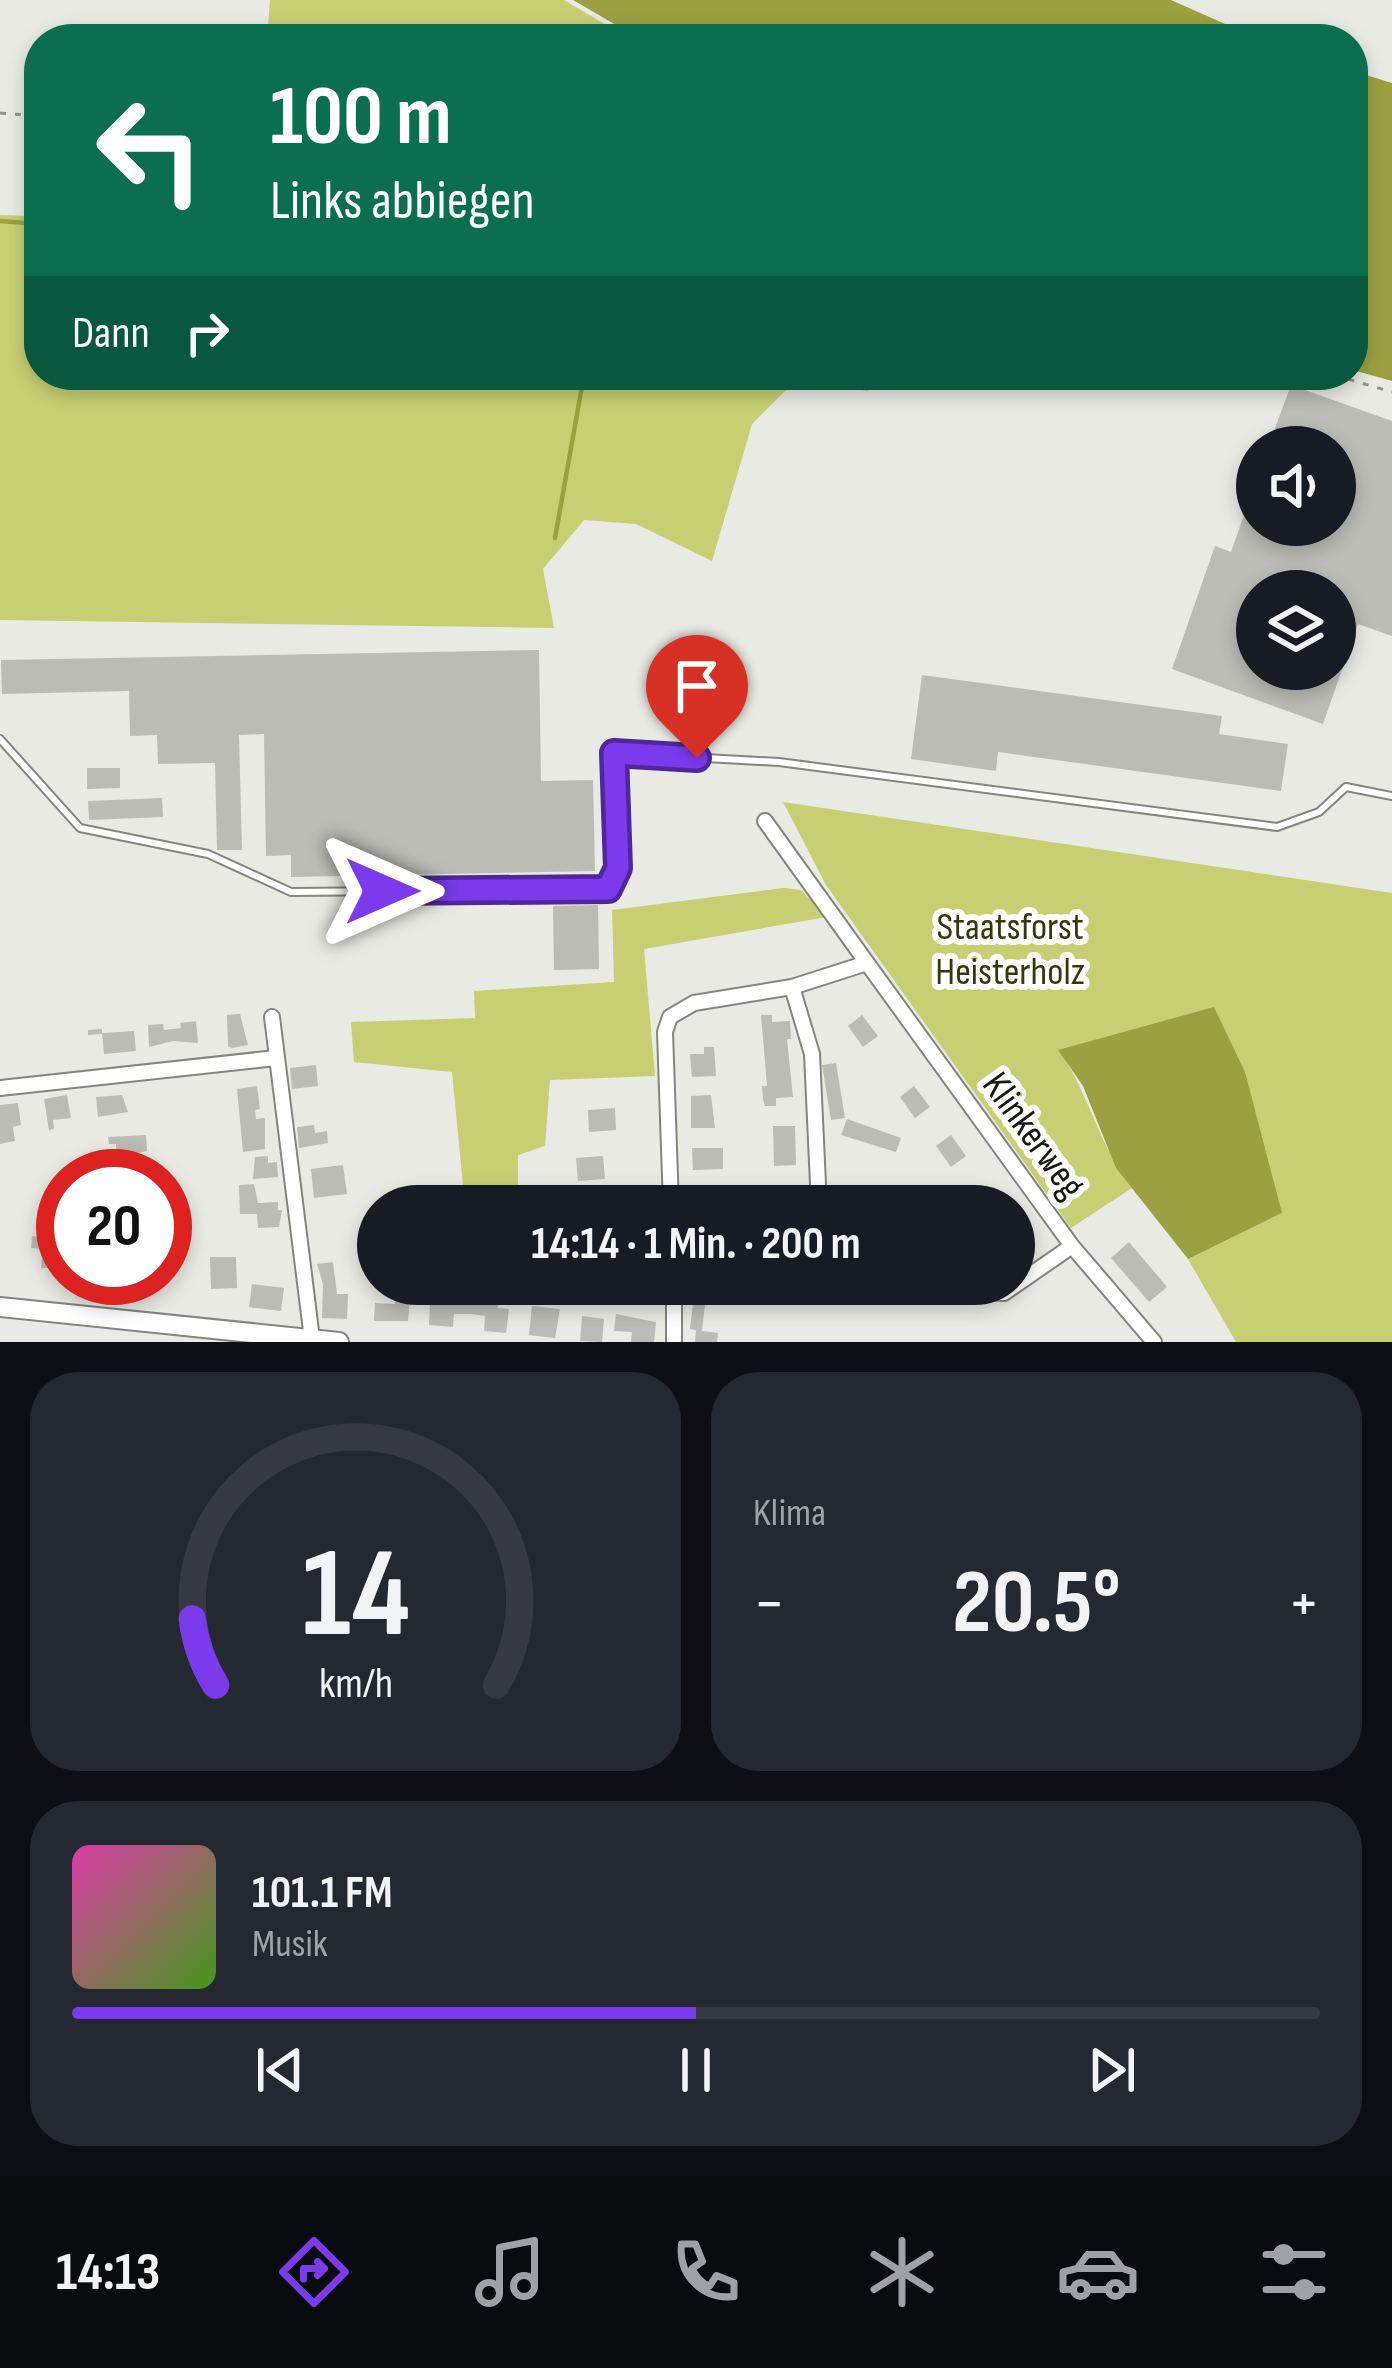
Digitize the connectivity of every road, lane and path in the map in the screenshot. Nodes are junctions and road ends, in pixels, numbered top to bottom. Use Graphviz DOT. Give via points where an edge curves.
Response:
graph roads {
  1 [pos="0,739"];
  2 [pos="1392,796"];
  3 [pos="764,821"];
  4 [pos="867,962"];
  5 [pos="792,987"];
  6 [pos="272,1016"];
  7 [pos="276,1058"];
  8 [pos="0,1088"];
  9 [pos="670,1185"];
  10 [pos="818,1185"];
  11 [pos="1072,1246"];
  12 [pos="1035,1272"];
  13 [pos="674,1305"];
  14 [pos="0,1307"];
  15 [pos="312,1339"];
  16 [pos="339,1342"];
  17 [pos="674,1342"];
  18 [pos="1154,1342"];
  1 -- 2 [label="lane" via="80,829 208,854 291,892 608,889 618,868 614,753 779,762 1277,827 1319,812 1346,788"];
  3 -- 4 [label="street, Klinkerweg"];
  4 -- 5 [label="street"];
  4 -- 11 [label="street, Klinkerweg"];
  5 -- 9 [label="street" via="694,1003 670,1017"];
  5 -- 10 [label="street" via="812,1054"];
  6 -- 7 [label="street"];
  7 -- 8 [label="street"];
  7 -- 15 [label="street"];
  11 -- 12 [label="street"];
  11 -- 18 [label="street, Klinkerweg"];
  13 -- 17 [label="street"];
  14 -- 15 [label="street"];
  15 -- 16 [label="street"];
}
